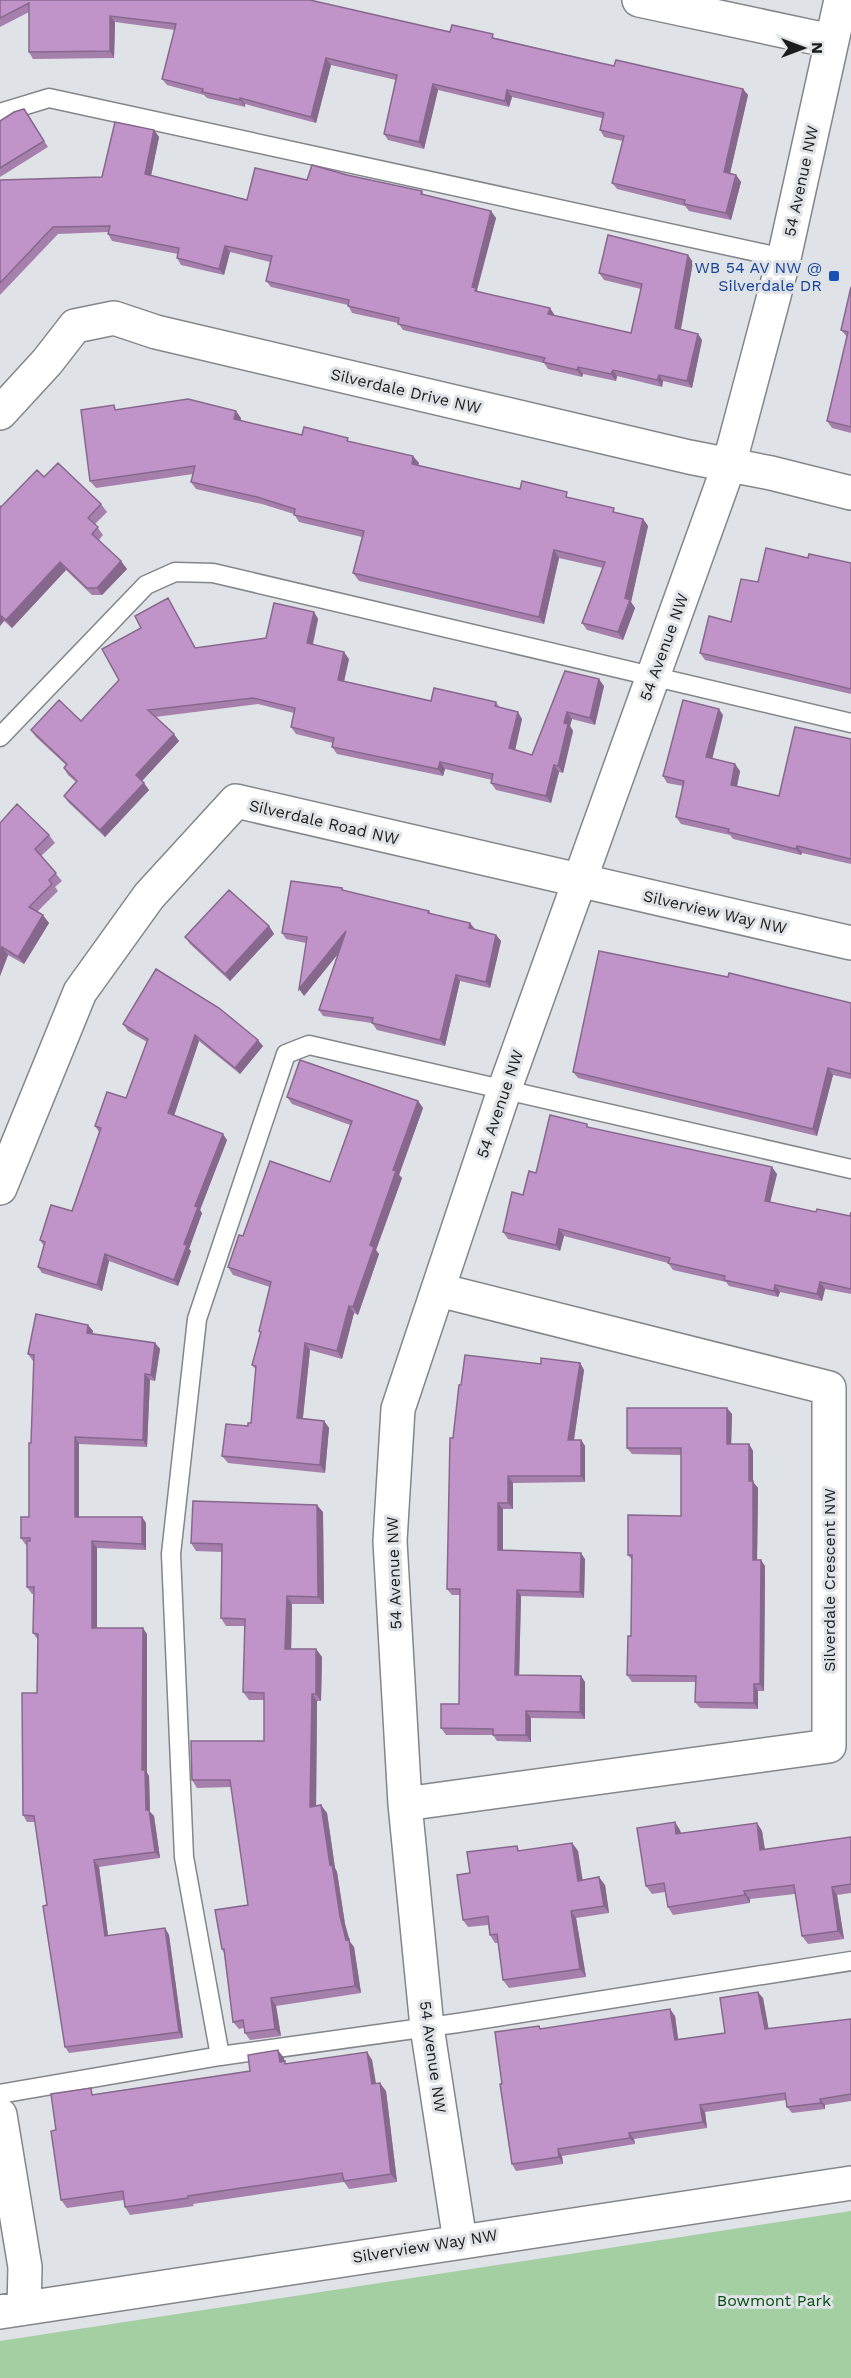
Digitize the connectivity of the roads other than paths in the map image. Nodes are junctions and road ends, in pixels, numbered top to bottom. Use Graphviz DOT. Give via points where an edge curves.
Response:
graph roads {
  1 [pos="639,0"];
  2 [pos="841,0"];
  3 [pos="831,41"];
  4 [pos="0,113"];
  5 [pos="784,258"];
  6 [pos="0,413"];
  7 [pos="729,465"];
  8 [pos="851,493"];
  9 [pos="654,675"];
  10 [pos="851,723"];
  11 [pos="0,737"];
  12 [pos="578,881"];
  13 [pos="851,943"];
  14 [pos="505,1088"];
  15 [pos="851,1169"];
  16 [pos="0,1188"];
  17 [pos="439,1290"];
  18 [pos="405,1804"];
  19 [pos="851,1961"];
  20 [pos="427,2027"];
  21 [pos="220,2056"];
  22 [pos="0,2094"];
  23 [pos="0,2115"];
  24 [pos="851,2183"];
  25 [pos="460,2241"];
  26 [pos="12,2310"];
  1 -- 3 [label="street"];
  2 -- 3 [label="street, 54 Avenue NW"];
  3 -- 5 [label="street, 54 Avenue NW"];
  4 -- 5 [label="lane" via="49,98"];
  5 -- 7 [label="street, 54 Avenue NW"];
  6 -- 7 [label="street, Silverdale Drive NW" via="75,326 114,318 156,332"];
  7 -- 8 [label="street, Silverdale Drive NW"];
  7 -- 9 [label="street, 54 Avenue NW"];
  9 -- 10 [label="lane"];
  9 -- 11 [label="lane" via="213,573 174,572 146,585"];
  9 -- 12 [label="street, 54 Avenue NW"];
  12 -- 13 [label="street, Silverview Way NW"];
  12 -- 14 [label="street, 54 Avenue NW"];
  12 -- 16 [label="street, Silverdale Road NW" via="236,801 148,896 80,992"];
  14 -- 15 [label="lane"];
  14 -- 17 [label="street, 54 Avenue NW"];
  14 -- 21 [label="lane" via="309,1045 286,1054 197,1319 171,1554 184,1857"];
  17 -- 18 [label="street, 54 Avenue NW" via="398,1409 390,1541"];
  17 -- 18 [label="street, Silverdale Crescent NW" via="829,1388 829,1746"];
  18 -- 20 [label="street, 54 Avenue NW"];
  19 -- 20 [label="lane"];
  20 -- 21 [label="lane"];
  20 -- 25 [label="street, 54 Avenue NW"];
  21 -- 22 [label="lane"];
  23 -- 26 [label="street" via="25,2267"];
  24 -- 25 [label="street, Silverview Way NW"];
  25 -- 26 [label="street, Silverview Way NW"];
}
